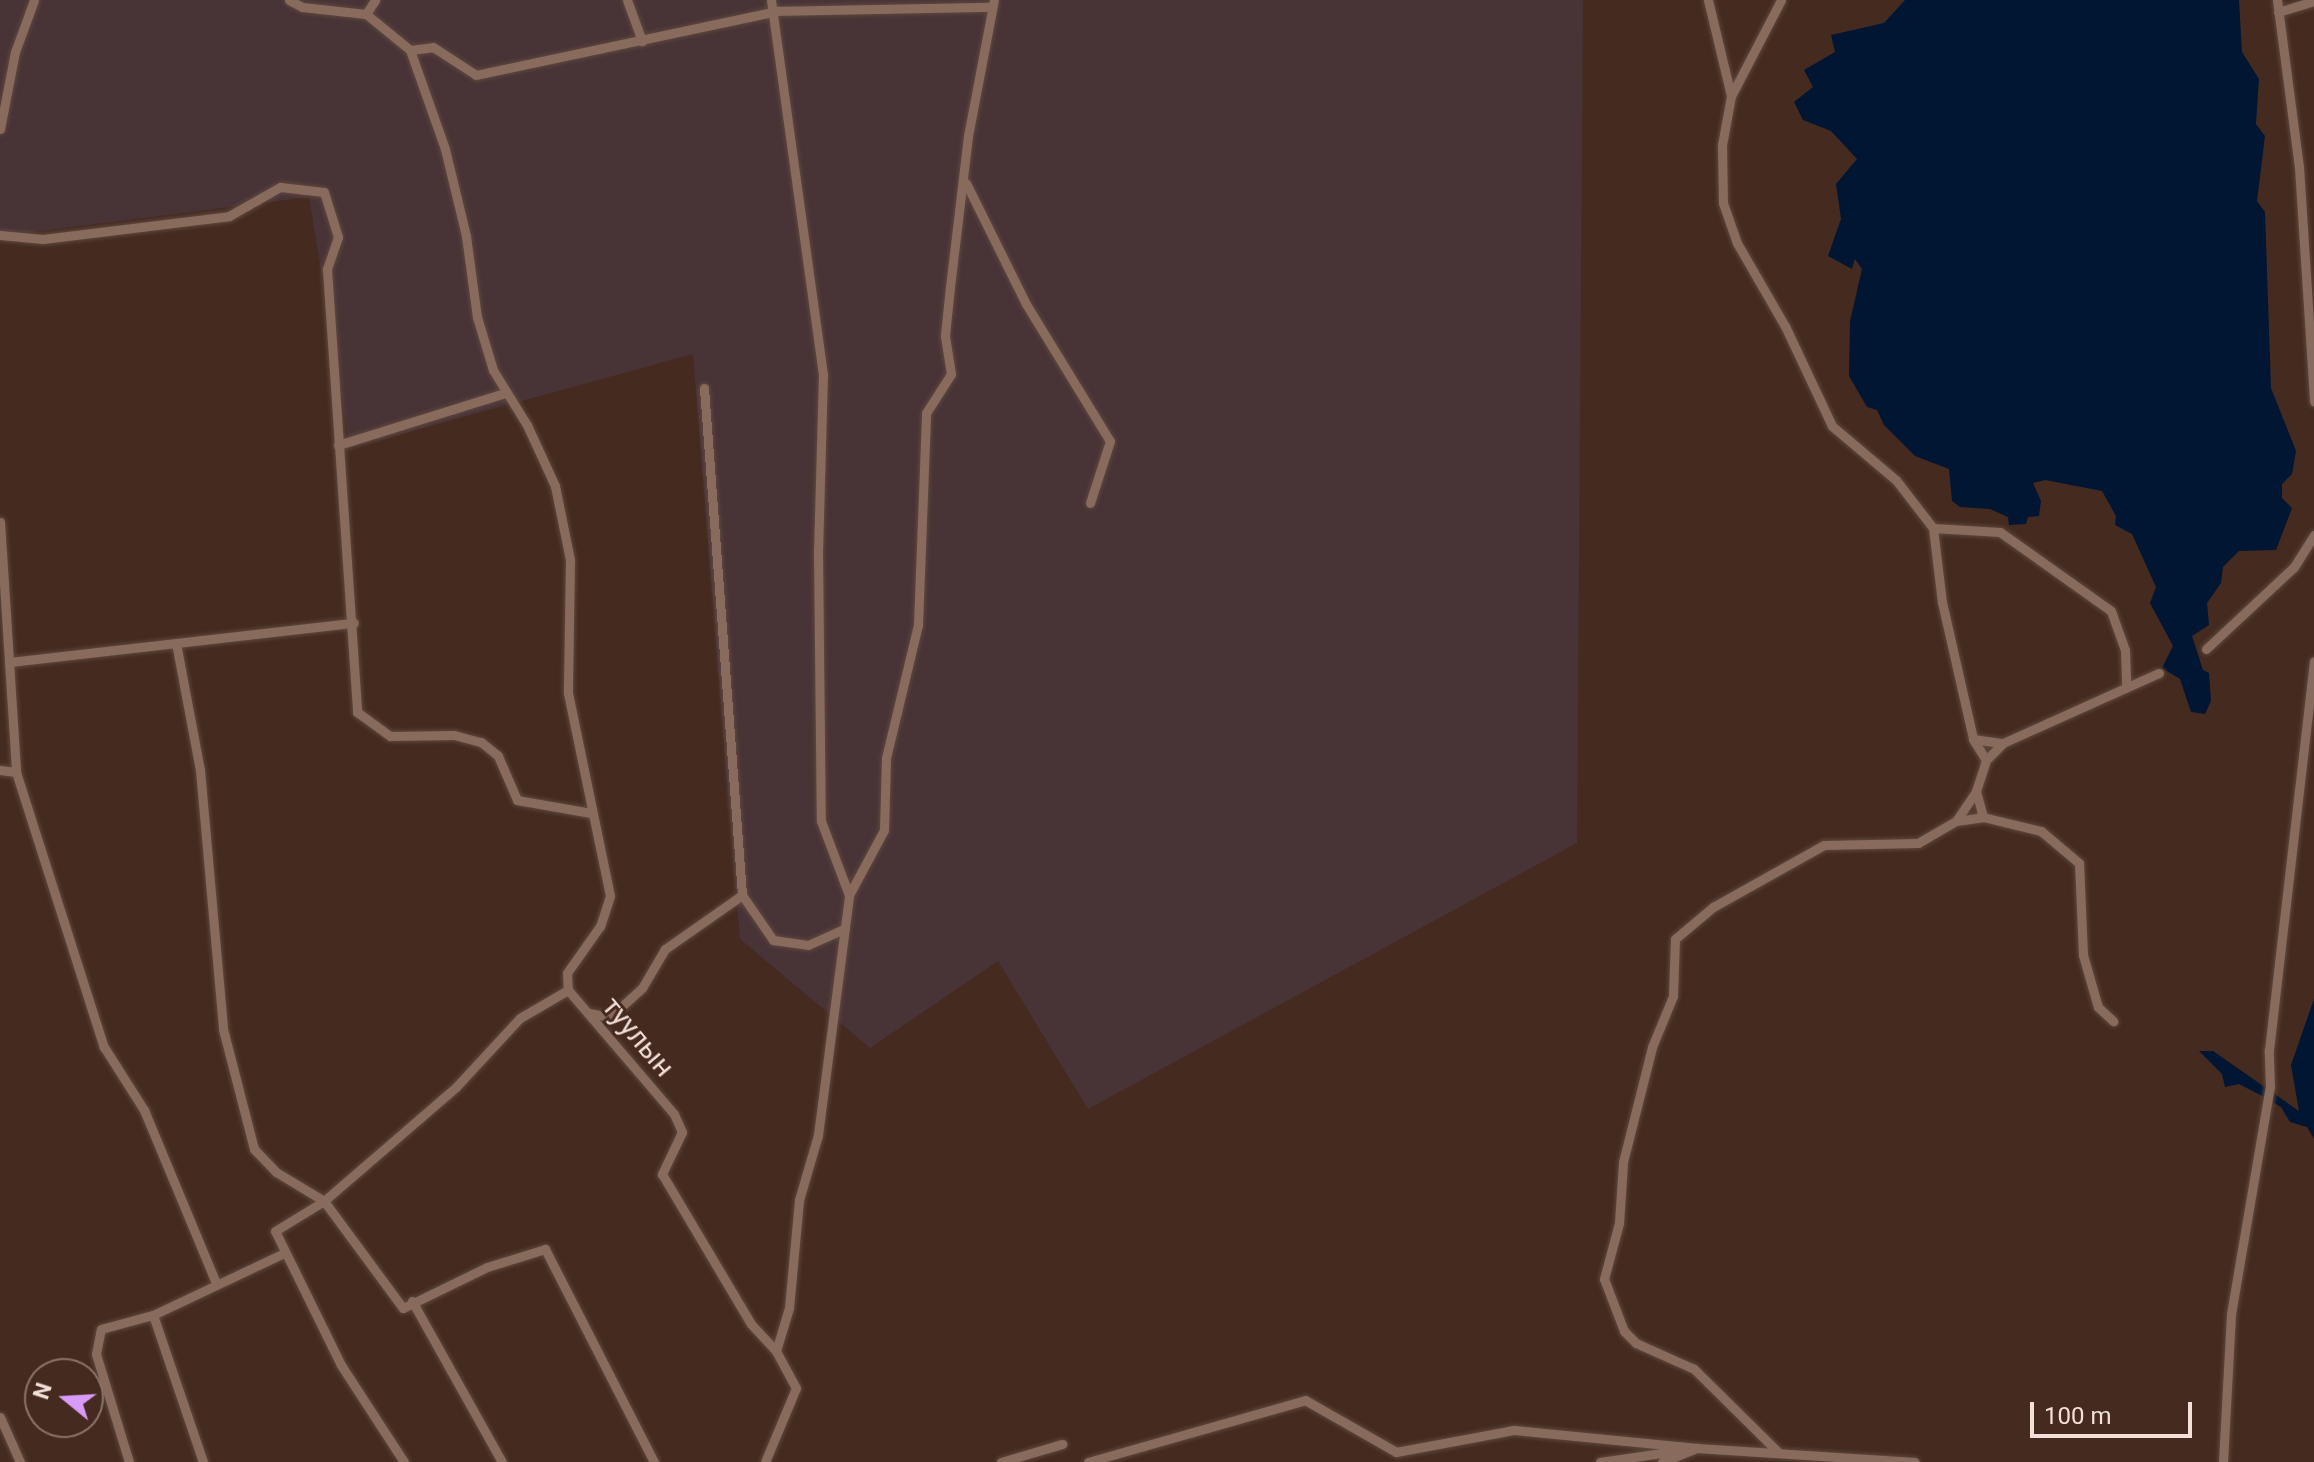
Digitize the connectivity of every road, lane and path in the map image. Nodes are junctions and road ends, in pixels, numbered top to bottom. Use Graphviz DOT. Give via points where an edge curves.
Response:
graph roads {
  1 [pos="34,0"];
  2 [pos="289,0"];
  3 [pos="375,0"];
  4 [pos="627,0"];
  5 [pos="771,0"];
  6 [pos="1708,0"];
  7 [pos="1781,0"];
  8 [pos="2277,0"];
  9 [pos="2314,1"];
  10 [pos="992,4"];
  11 [pos="776,11"];
  12 [pos="2278,12"];
  13 [pos="366,14"];
  14 [pos="642,41"];
  15 [pos="410,50"];
  16 [pos="1731,96"];
  17 [pos="0,129"];
  18 [pos="964,180"];
  19 [pos="0,235"];
  20 [pos="704,388"];
  21 [pos="505,393"];
  22 [pos="2314,402"];
  23 [pos="338,445"];
  24 [pos="1090,503"];
  25 [pos="0,522"];
  26 [pos="1933,528"];
  27 [pos="2314,535"];
  28 [pos="354,623"];
  29 [pos="176,643"];
  30 [pos="2206,649"];
  31 [pos="10,662"];
  32 [pos="2314,662"];
  33 [pos="2159,673"];
  34 [pos="2126,687"];
  35 [pos="1973,739"];
  36 [pos="2003,743"];
  37 [pos="1986,760"];
  38 [pos="0,770"];
  39 [pos="16,772"];
  40 [pos="1976,791"];
  41 [pos="591,813"];
  42 [pos="1983,817"];
  43 [pos="1956,821"];
  44 [pos="742,895"];
  45 [pos="849,895"];
  46 [pos="844,929"];
  47 [pos="568,990"];
  48 [pos="589,1013"];
  49 [pos="2113,1021"];
  50 [pos="324,1201"];
  51 [pos="284,1253"];
  52 [pos="216,1283"];
  53 [pos="412,1301"];
  54 [pos="153,1315"];
  55 [pos="776,1351"];
  56 [pos="0,1417"];
  57 [pos="1062,1444"];
  58 [pos="1697,1448"];
  59 [pos="1779,1453"];
  60 [pos="20,1462"];
  61 [pos="129,1462"];
  62 [pos="203,1462"];
  63 [pos="404,1462"];
  64 [pos="502,1462"];
  65 [pos="654,1462"];
  66 [pos="765,1462"];
  67 [pos="1001,1462"];
  68 [pos="1088,1462"];
  69 [pos="1600,1462"];
  70 [pos="1662,1462"];
  71 [pos="1915,1462"];
  72 [pos="2223,1462"];
  1 -- 17 [label="street" via="15,52"];
  2 -- 13 [label="street" via="302,7"];
  3 -- 13 [label="street"];
  4 -- 14 [label="street"];
  5 -- 11 [label="street"];
  6 -- 16 [label="street"];
  7 -- 16 [label="street"];
  8 -- 12 [label="street"];
  9 -- 12 [label="street"];
  10 -- 11 [label="street"];
  10 -- 18 [label="street"];
  11 -- 14 [label="street"];
  11 -- 45 [label="street" via="823,374 818,550 821,821"];
  12 -- 22 [label="street" via="2299,167"];
  13 -- 15 [label="street"];
  14 -- 15 [label="street" via="476,75 433,47"];
  15 -- 21 [label="street" via="445,149 466,236 477,317"];
  16 -- 26 [label="street" via="1722,145 1723,203 1737,243 1785,326 1832,426 1917,501"];
  18 -- 24 [label="street" via="1026,304 1110,441"];
  18 -- 45 [label="street" via="945,335 951,374 926,413 918,625 886,758 884,830"];
  19 -- 23 [label="street" via="43,239 229,216 280,187 324,192 338,237 327,269"];
  20 -- 44 [label="street"];
  21 -- 23 [label="street"];
  21 -- 41 [label="street" via="527,425 555,486 570,560 568,693"];
  23 -- 28 [label="street"];
  25 -- 31 [label="street"];
  26 -- 34 [label="street" via="2000,532 2111,611 2125,650"];
  26 -- 35 [label="street" via="1942,602"];
  27 -- 30 [label="street" via="2294,567"];
  28 -- 29 [label="street"];
  28 -- 41 [label="street" via="357,712 365,721 390,736 454,735 481,742 498,756 517,800"];
  29 -- 31 [label="street"];
  29 -- 50 [label="street" via="200,770 223,1029 254,1149 276,1172"];
  31 -- 39 [label="street"];
  32 -- 72 [label="street" via="2269,1050 2270,1087 2231,1314"];
  33 -- 34 [label="street"];
  34 -- 36 [label="street"];
  35 -- 36 [label="street"];
  35 -- 37 [label="street"];
  36 -- 37 [label="street"];
  37 -- 40 [label="street"];
  38 -- 39 [label="street"];
  39 -- 52 [label="street" via="104,1047 144,1110"];
  40 -- 42 [label="street"];
  40 -- 43 [label="street"];
  41 -- 47 [label="street" via="610,896 600,926 567,973"];
  42 -- 43 [label="street"];
  42 -- 49 [label="street" via="2041,831 2079,863 2083,955 2098,1007"];
  43 -- 59 [label="street" via="1918,843 1824,845 1713,907 1675,939 1673,996 1652,1047 1623,1162 1619,1223 1604,1279 1624,1331 1636,1343 1694,1369"];
  44 -- 46 [label="street" via="773,940 808,945"];
  44 -- 48 [label="street" via="665,949 642,988 610,1017"];
  45 -- 46 [label="street"];
  46 -- 55 [label="street" via="818,1135 799,1200 789,1308"];
  47 -- 48 [label="street, туулын"];
  47 -- 50 [label="street" via="520,1018 456,1087"];
  48 -- 55 [label="street, туулын" via="674,1114 682,1132 662,1174 751,1324"];
  50 -- 51 [label="street" via="275,1231"];
  50 -- 53 [label="street" via="403,1308"];
  51 -- 52 [label="street"];
  51 -- 63 [label="street" via="341,1365"];
  52 -- 54 [label="street"];
  53 -- 64 [label="street"];
  53 -- 65 [label="street" via="487,1267 545,1249"];
  54 -- 61 [label="street" via="101,1329 96,1354"];
  54 -- 62 [label="street"];
  55 -- 66 [label="street" via="796,1388"];
  56 -- 60 [label="street"];
  57 -- 67 [label="street"];
  58 -- 59 [label="street"];
  58 -- 68 [label="street" via="1514,1430 1396,1452 1305,1400"];
  58 -- 69 [label="street"];
  58 -- 70 [label="street"];
  59 -- 71 [label="street"];
}
